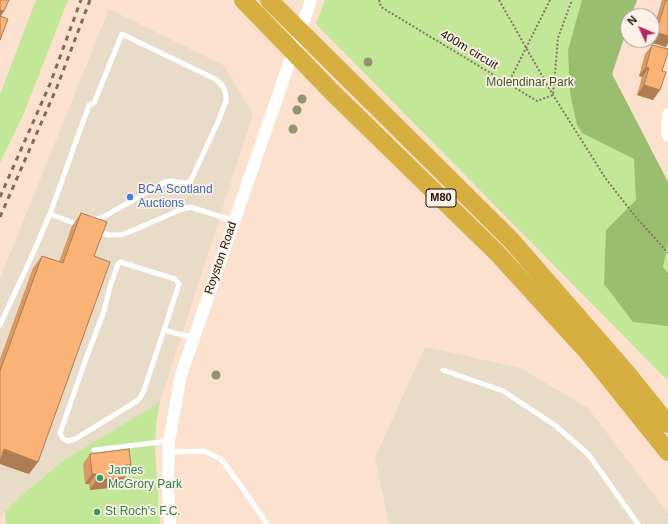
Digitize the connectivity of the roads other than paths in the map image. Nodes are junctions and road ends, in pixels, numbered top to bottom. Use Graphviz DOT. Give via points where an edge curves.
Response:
graph roads {
  1 [pos="243,0"];
  2 [pos="269,0"];
  3 [pos="311,0"];
  4 [pos="668,113"];
  5 [pos="668,137"];
  6 [pos="50,214"];
  7 [pos="88,218"];
  8 [pos="234,221"];
  9 [pos="82,226"];
  10 [pos="88,228"];
  11 [pos="0,325"];
  12 [pos="164,330"];
  13 [pos="193,338"];
  14 [pos="443,370"];
  15 [pos="626,372"];
  16 [pos="631,405"];
  17 [pos="668,414"];
  18 [pos="668,424"];
  19 [pos="169,447"];
  20 [pos="94,450"];
  21 [pos="668,452"];
  22 [pos="668,456"];
  23 [pos="170,524"];
  24 [pos="267,524"];
  25 [pos="638,524"];
  1 -- 16 [label="highway, M80" via="333,93 497,253 591,356"];
  2 -- 15 [label="highway, M80" via="511,240"];
  3 -- 8 [label="street, Royston Road"];
  4 -- 5 [label="street"];
  6 -- 7 [label="lane" via="89,105 94,103 122,34 215,79 223,86 226,101 190,182 165,182 97,219"];
  6 -- 9 [label="lane" via="77,221"];
  6 -- 11 [label="lane"];
  8 -- 10 [label="lane" via="190,207 121,235 109,235"];
  8 -- 13 [label="street, Royston Road"];
  12 -- 12 [label="lane" via="179,284 175,279 120,262 60,433 63,439 74,439 137,402 144,390"];
  12 -- 13 [label="lane"];
  13 -- 19 [label="street, Royston Road" via="180,375"];
  14 -- 25 [label="lane" via="503,391 556,426 588,454"];
  15 -- 17 [label="highway"];
  15 -- 18 [label="highway, M80"];
  16 -- 21 [label="highway, M80"];
  16 -- 22 [label="highway"];
  19 -- 20 [label="lane"];
  19 -- 23 [label="street, Royston Road"];
  19 -- 24 [label="lane" via="204,451 221,459"];
}
